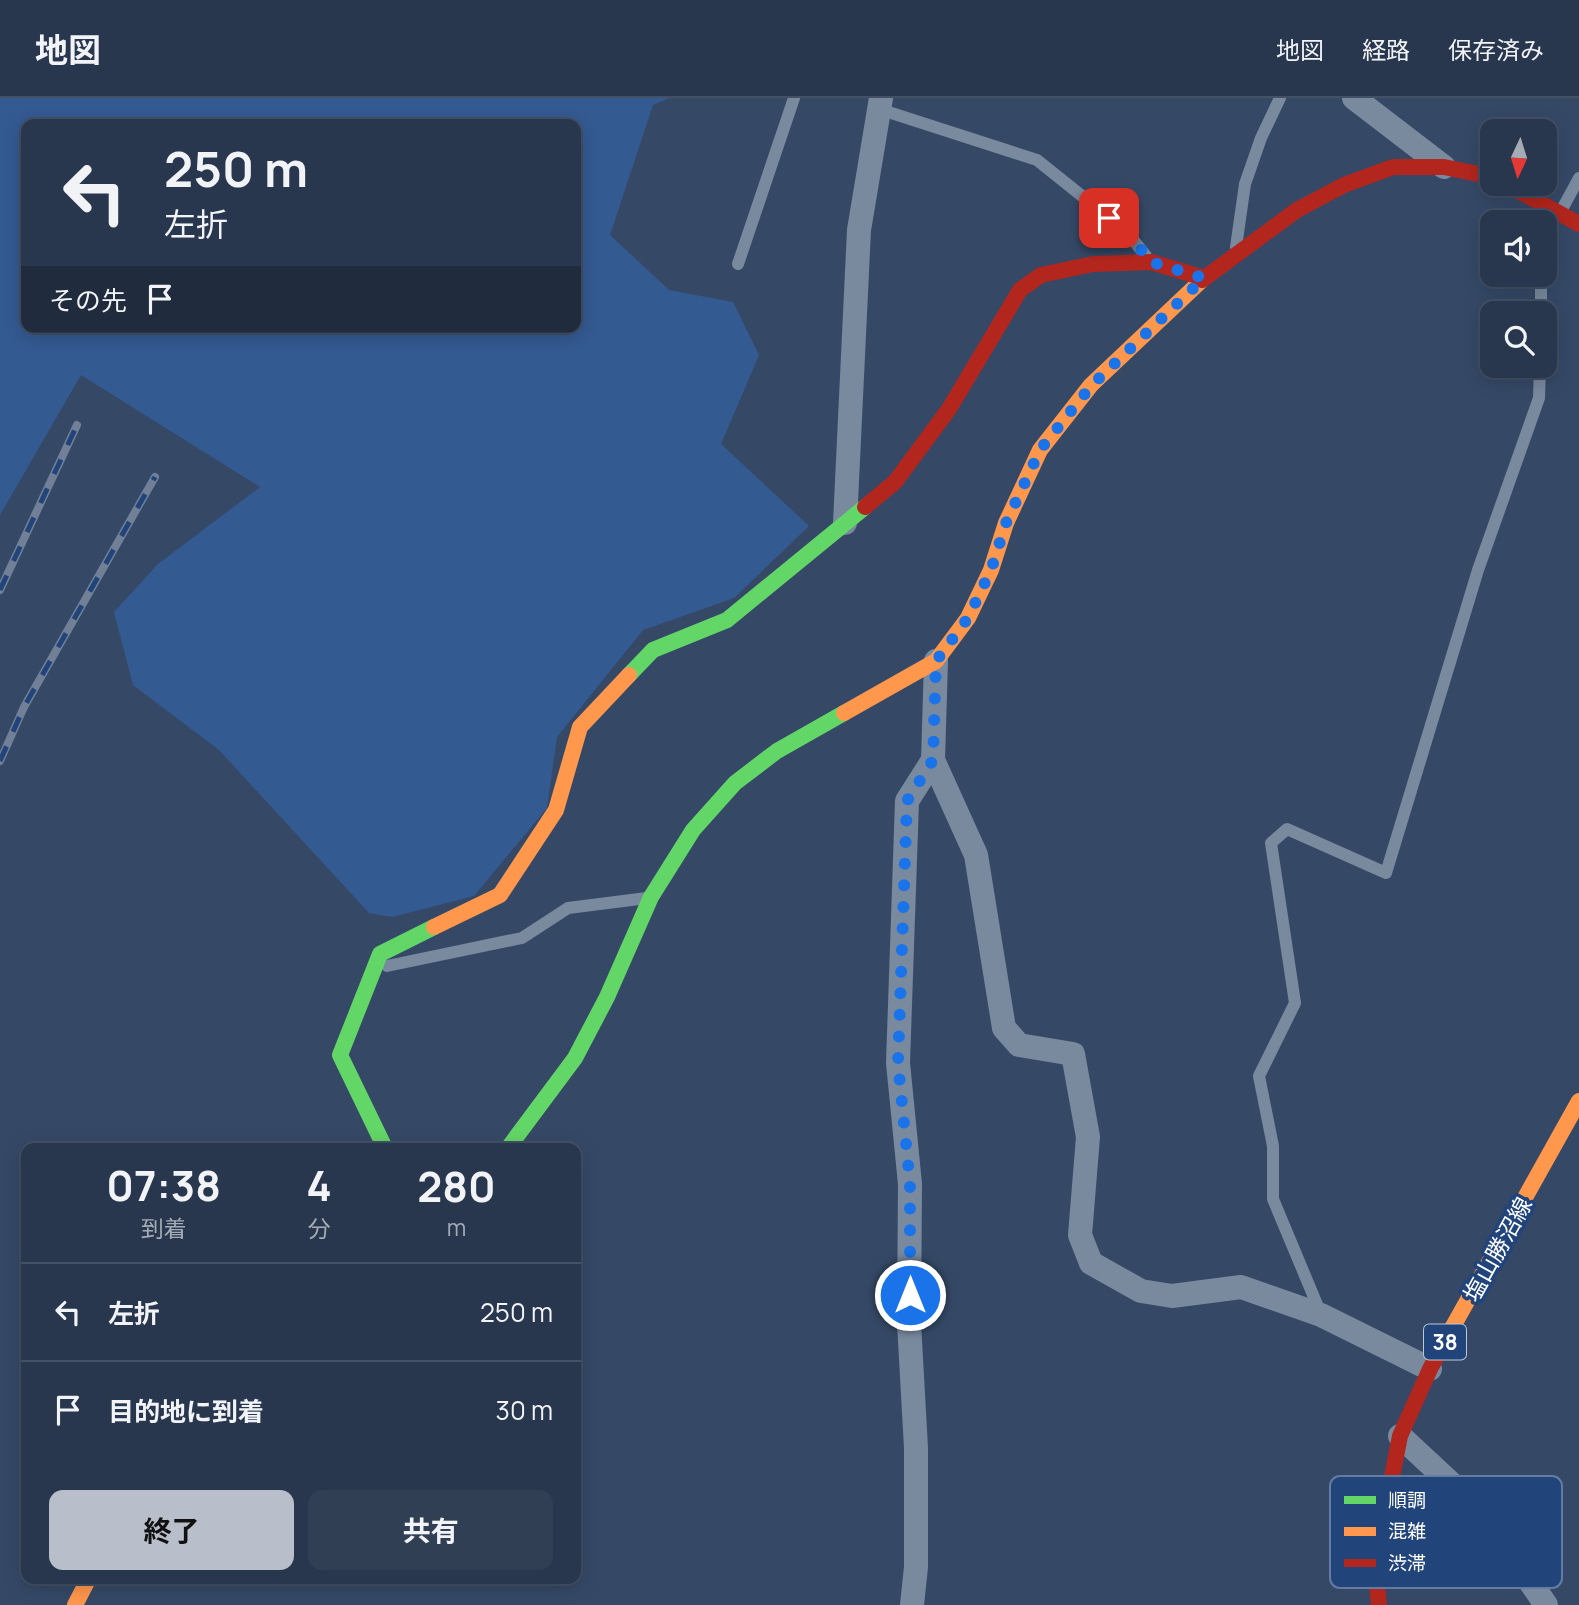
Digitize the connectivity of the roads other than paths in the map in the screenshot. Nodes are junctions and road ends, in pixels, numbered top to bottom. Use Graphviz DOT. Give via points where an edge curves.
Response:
graph roads {
  1 [pos="794,98"];
  2 [pos="1280,98"];
  3 [pos="1354,98"];
  4 [pos="880,104"];
  5 [pos="1444,167"];
  6 [pos="1480,174"];
  7 [pos="1579,178"];
  8 [pos="1529,196"];
  9 [pos="1543,203"];
  10 [pos="1543,210"];
  11 [pos="1560,213"];
  12 [pos="1579,224"];
  13 [pos="1235,254"];
  14 [pos="1151,262"];
  15 [pos="738,264"];
  16 [pos="1204,278"];
  17 [pos="1540,378"];
  18 [pos="845,523"];
  19 [pos="936,661"];
  20 [pos="933,760"];
  21 [pos="651,897"];
  22 [pos="374,968"];
  23 [pos="1579,1101"];
  24 [pos="383,1143"];
  25 [pos="512,1143"];
  26 [pos="1321,1315"];
  27 [pos="1430,1369"];
  28 [pos="1400,1436"];
  29 [pos="1392,1476"];
  30 [pos="1443,1476"];
  31 [pos="86,1584"];
  32 [pos="1534,1588"];
  33 [pos="75,1605"];
  34 [pos="912,1605"];
  35 [pos="1546,1605"];
  1 -- 15 [label="lane"];
  2 -- 13 [label="lane" via="1245,184"];
  3 -- 5 [label="street"];
  4 -- 14 [label="lane" via="1037,160 1127,232"];
  4 -- 18 [label="street" via="859,229"];
  5 -- 6 [label="street"];
  5 -- 13 [label="street" via="1393,167 1344,185 1297,210"];
  7 -- 11 [label="lane"];
  8 -- 9 [label="street"];
  9 -- 10 [label="lane"];
  9 -- 11 [label="street"];
  11 -- 12 [label="street"];
  13 -- 16 [label="street"];
  14 -- 16 [label="street"];
  14 -- 18 [label="street" via="1093,264 1041,275 1020,290 949,409 895,482"];
  16 -- 19 [label="street" via="1091,386 1040,450 968,618"];
  17 -- 26 [label="lane" via="1539,398 1478,570 1386,873 1287,829 1271,844 1295,1003 1259,1076 1273,1146 1273,1199"];
  18 -- 22 [label="street" via="727,620 653,650 580,727 556,810 500,895 380,954"];
  19 -- 20 [label="street"];
  19 -- 21 [label="street" via="777,751 735,783 693,830"];
  20 -- 26 [label="street" via="976,855 1004,1028 1019,1045 1073,1054 1088,1137 1080,1235 1091,1263 1141,1291 1172,1296 1241,1287"];
  20 -- 34 [label="street" via="907,801 898,1063 910,1184 909,1323 916,1448"];
  21 -- 22 [label="lane" via="568,908 522,938"];
  21 -- 25 [label="street" via="575,1058"];
  22 -- 24 [label="street" via="340,1055"];
  23 -- 27 [label="street, 塩山勝沼線 / 38"];
  26 -- 27 [label="street"];
  27 -- 28 [label="street, 塩山勝沼線 / 38"];
  28 -- 29 [label="street, 塩山勝沼線 / 38"];
  28 -- 30 [label="street"];
  31 -- 33 [label="street"];
  32 -- 35 [label="street"];
}
